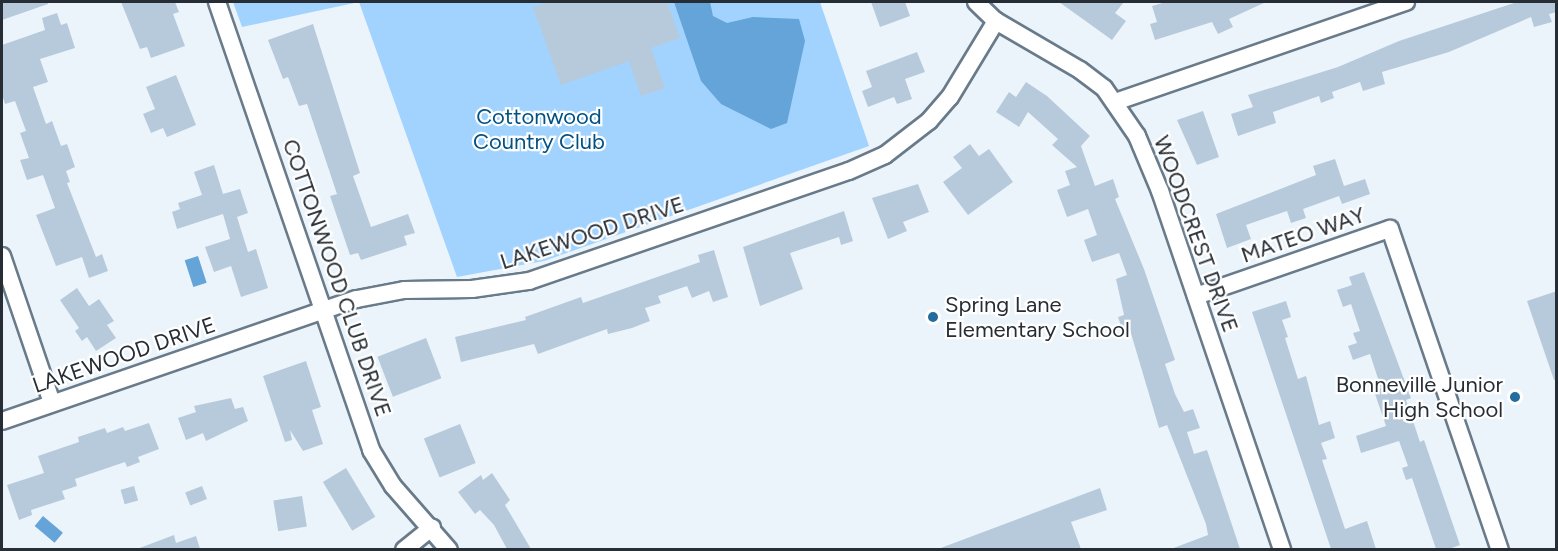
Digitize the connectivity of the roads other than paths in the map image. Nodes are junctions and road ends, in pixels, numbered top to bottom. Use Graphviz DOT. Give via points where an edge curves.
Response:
graph roads {
  1 [pos="217,2"];
  2 [pos="976,2"];
  3 [pos="1406,2"];
  4 [pos="996,21"];
  5 [pos="1115,102"];
  6 [pos="2,256"];
  7 [pos="1196,296"];
  8 [pos="324,310"];
  9 [pos="52,403"];
  10 [pos="2,421"];
  11 [pos="432,527"];
  12 [pos="404,549"];
  13 [pos="449,549"];
  14 [pos="1282,549"];
  15 [pos="1500,549"];
  1 -- 8 [label="street, COTTONWOOD CLUB DRIVE"];
  2 -- 4 [label="street, WOODCREST DRIVE"];
  3 -- 5 [label="street"];
  4 -- 5 [label="street, WOODCREST DRIVE" via="1080,70"];
  4 -- 8 [label="street, LAKEWOOD DRIVE" via="940,109 900,145 868,164 529,281 482,288 389,292"];
  5 -- 7 [label="street, WOODCREST DRIVE" via="1150,163"];
  6 -- 9 [label="street"];
  7 -- 14 [label="street, WOODCREST DRIVE"];
  7 -- 15 [label="street, MATEO WAY" via="1390,229"];
  8 -- 9 [label="street, LAKEWOOD DRIVE"];
  8 -- 11 [label="street, COTTONWOOD CLUB DRIVE" via="381,471"];
  9 -- 10 [label="street, LAKEWOOD DRIVE"];
  11 -- 12 [label="street"];
  11 -- 13 [label="street, COTTONWOOD CLUB DRIVE"];
}
